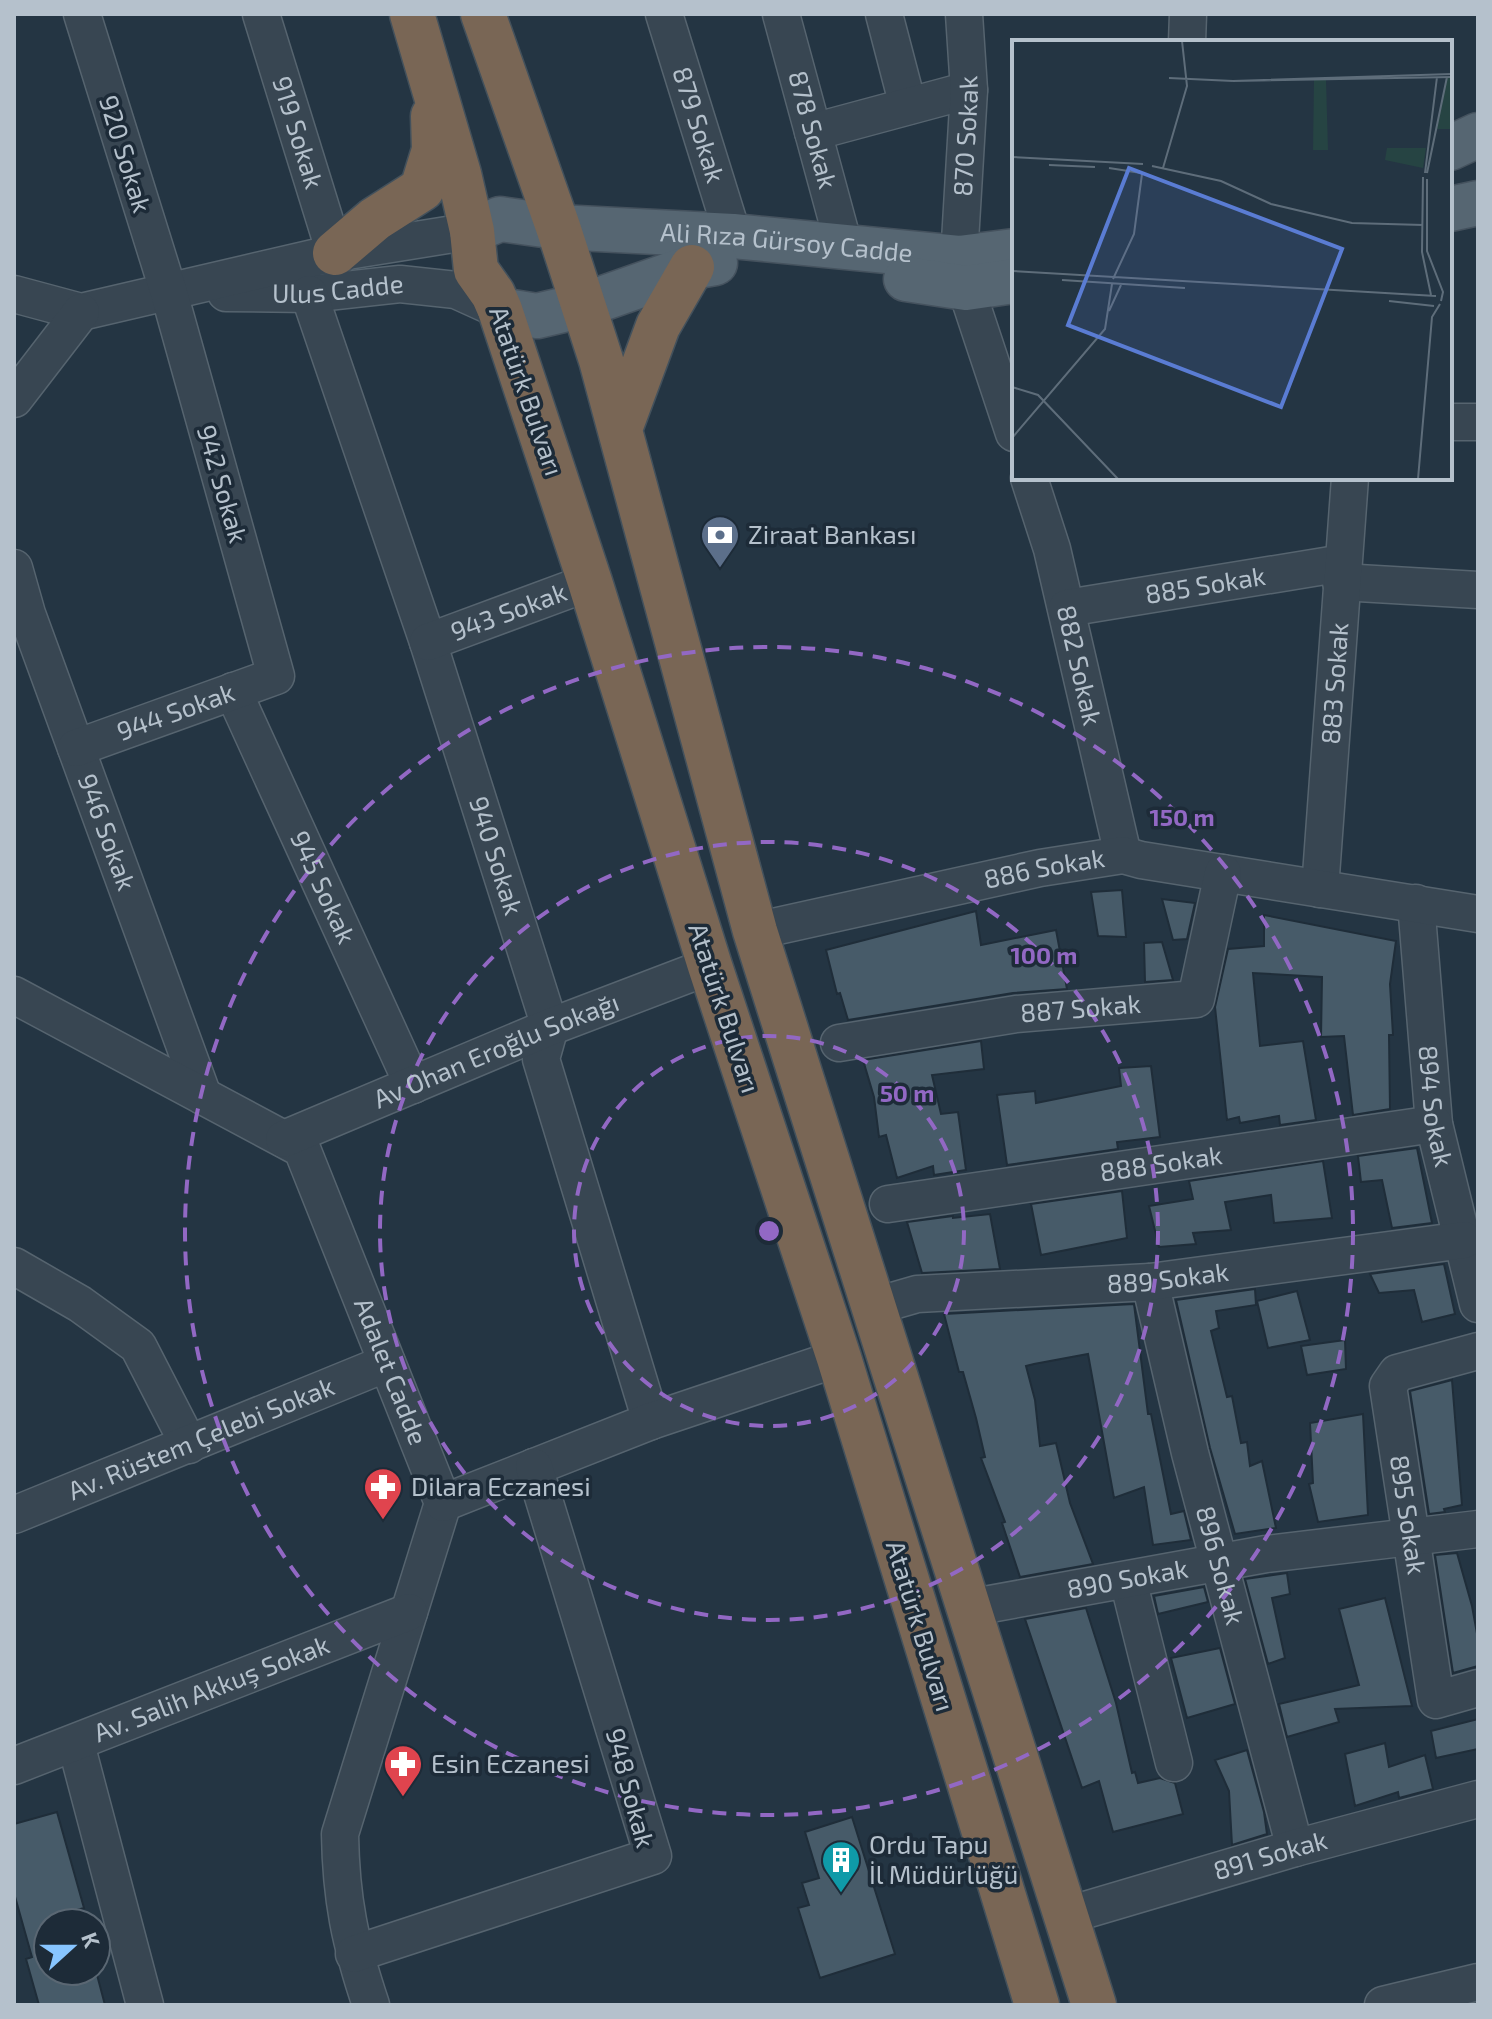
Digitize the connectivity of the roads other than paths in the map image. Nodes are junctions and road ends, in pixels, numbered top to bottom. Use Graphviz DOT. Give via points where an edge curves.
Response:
graph roads {
  1 [pos="82,14"];
  2 [pos="261,14"];
  3 [pos="412,14"];
  4 [pos="483,14"];
  5 [pos="664,14"];
  6 [pos="781,14"];
  7 [pos="884,14"];
  8 [pos="964,14"];
  9 [pos="1188,14"];
  10 [pos="1187,40"];
  11 [pos="433,81"];
  12 [pos="969,90"];
  13 [pos="908,106"];
  14 [pos="813,132"];
  15 [pos="1478,135"];
  16 [pos="1452,147"];
  17 [pos="1478,147"];
  18 [pos="1478,157"];
  19 [pos="1478,203"];
  20 [pos="1452,209"];
  21 [pos="558,227"];
  22 [pos="472,231"];
  23 [pos="733,236"];
  24 [pos="844,246"];
  25 [pos="1012,252"];
  26 [pos="335,253"];
  27 [pos="692,267"];
  28 [pos="963,273"];
  29 [pos="1012,281"];
  30 [pos="169,293"];
  31 [pos="14,294"];
  32 [pos="309,294"];
  33 [pos="584,305"];
  34 [pos="500,310"];
  35 [pos="81,312"];
  36 [pos="14,399"];
  37 [pos="1452,422"];
  38 [pos="1478,422"];
  39 [pos="1012,427"];
  40 [pos="620,429"];
  41 [pos="1030,480"];
  42 [pos="1350,480"];
  43 [pos="14,568"];
  44 [pos="1342,573"];
  45 [pos="590,582"];
  46 [pos="1478,590"];
  47 [pos="1067,608"];
  48 [pos="428,642"];
  49 [pos="276,676"];
  50 [pos="233,691"];
  51 [pos="76,748"];
  52 [pos="1123,855"];
  53 [pos="1223,873"];
  54 [pos="1320,889"];
  55 [pos="1416,903"];
  56 [pos="1478,914"];
  57 [pos="755,931"];
  58 [pos="710,966"];
  59 [pos="14,995"];
  60 [pos="550,1027"];
  61 [pos="839,1043"];
  62 [pos="413,1085"];
  63 [pos="203,1096"];
  64 [pos="1434,1124"];
  65 [pos="284,1139"];
  66 [pos="888,1204"];
  67 [pos="1464,1240"];
  68 [pos="14,1266"];
  69 [pos="1150,1282"];
  70 [pos="1478,1304"];
  71 [pos="872,1307"];
  72 [pos="1478,1351"];
  73 [pos="839,1358"];
  74 [pos="387,1363"];
  75 [pos="651,1421"];
  76 [pos="189,1445"];
  77 [pos="534,1467"];
  78 [pos="443,1503"];
  79 [pos="14,1515"];
  80 [pos="1478,1529"];
  81 [pos="1411,1539"];
  82 [pos="1220,1562"];
  83 [pos="1128,1580"];
  84 [pos="968,1608"];
  85 [pos="409,1612"];
  86 [pos="1478,1688"];
  87 [pos="76,1744"];
  88 [pos="1174,1763"];
  89 [pos="14,1766"];
  90 [pos="1478,1799"];
  91 [pos="1295,1848"];
  92 [pos="1065,1916"];
  93 [pos="354,1954"];
  94 [pos="1478,1982"];
  95 [pos="145,2005"];
  96 [pos="371,2005"];
  97 [pos="1037,2005"];
  98 [pos="1094,2005"];
  99 [pos="1383,2005"];
  1 -- 30 [label="street, 920 Sokak"];
  2 -- 26 [label="street, 919 Sokak"];
  3 -- 11 [label="highway, Atatürk Bulvarı"];
  4 -- 21 [label="highway, Atatürk Bulvarı"];
  5 -- 23 [label="street, 879 Sokak"];
  6 -- 14 [label="street, 878 Sokak"];
  7 -- 13 [label="street"];
  8 -- 12 [label="street, 870 Sokak"];
  9 -- 10 [label="street"];
  11 -- 22 [label="highway, Atatürk Bulvarı"];
  11 -- 26 [label="highway" via="434,150 422,189"];
  12 -- 13 [label="street"];
  12 -- 28 [label="street, 870 Sokak"];
  13 -- 14 [label="street"];
  14 -- 24 [label="street, 878 Sokak"];
  15 -- 16 [label="main road"];
  17 -- 18 [label="main road"];
  19 -- 20 [label="main road"];
  21 -- 22 [label="main road, Ali Rıza Gürsoy Cadde" via="500,219"];
  21 -- 23 [label="main road, Ali Rıza Gürsoy Cadde"];
  21 -- 33 [label="highway, Atatürk Bulvarı"];
  22 -- 26 [label="street, Ulus Cadde"];
  22 -- 34 [label="highway, Atatürk Bulvarı" via="476,270"];
  23 -- 24 [label="main road, Ali Rıza Gürsoy Cadde"];
  24 -- 28 [label="main road, Ali Rıza Gürsoy Cadde"];
  25 -- 28 [label="main road, Ali Rıza Gürsoy Cadde"];
  26 -- 30 [label="street, Ulus Cadde"];
  27 -- 28 [label="main road, Ali Rıza Gürsoy Cadde" via="746,256"];
  27 -- 33 [label="main road, Ali Rıza Gürsoy Cadde"];
  27 -- 40 [label="highway" via="658,326"];
  28 -- 29 [label="main road, Ali Rıza Gürsoy Cadde"];
  28 -- 39 [label="street"];
  30 -- 32 [label="street, Ulus Cadde"];
  30 -- 35 [label="street, Ulus Cadde"];
  30 -- 49 [label="street, 942 Sokak"];
  31 -- 35 [label="street, Ulus Cadde"];
  32 -- 34 [label="street, Ulus Cadde" via="400,284 456,290"];
  32 -- 48 [label="street, 940 Sokak"];
  33 -- 34 [label="main road, Ali Rıza Gürsoy Cadde" via="537,316"];
  33 -- 40 [label="highway, Atatürk Bulvarı"];
  34 -- 45 [label="highway, Atatürk Bulvarı"];
  35 -- 36 [label="street"];
  37 -- 38 [label="street"];
  40 -- 57 [label="highway, Atatürk Bulvarı"];
  41 -- 47 [label="street, 882 Sokak"];
  42 -- 44 [label="street, 883 Sokak"];
  43 -- 51 [label="street, 946 Sokak"];
  44 -- 46 [label="street, 885 Sokak"];
  44 -- 47 [label="street, 885 Sokak"];
  44 -- 54 [label="street, 883 Sokak"];
  45 -- 48 [label="street, 943 Sokak"];
  45 -- 58 [label="highway, Atatürk Bulvarı"];
  47 -- 52 [label="street, 882 Sokak"];
  48 -- 60 [label="street, 940 Sokak"];
  49 -- 50 [label="street, 944 Sokak"];
  50 -- 51 [label="street, 944 Sokak"];
  50 -- 62 [label="street, 945 Sokak"];
  51 -- 63 [label="street, 946 Sokak"];
  52 -- 53 [label="street, 886 Sokak"];
  52 -- 57 [label="street, 886 Sokak" via="1040,868"];
  53 -- 54 [label="street, 886 Sokak"];
  53 -- 61 [label="street, 887 Sokak" via="1196,999 1016,1014"];
  54 -- 55 [label="street, 886 Sokak"];
  55 -- 56 [label="street, 886 Sokak"];
  55 -- 64 [label="street, 894 Sokak"];
  57 -- 71 [label="highway, Atatürk Bulvarı"];
  58 -- 60 [label="street, Av Ohan Eroğlu Sokağı"];
  58 -- 73 [label="highway, Atatürk Bulvarı"];
  59 -- 63 [label="street, Adalet Cadde"];
  60 -- 62 [label="street, Av Ohan Eroğlu Sokağı"];
  60 -- 75 [label="street, 940 Sokak" via="541,1059"];
  62 -- 65 [label="street, Av Ohan Eroğlu Sokağı"];
  63 -- 65 [label="street, Adalet Cadde"];
  64 -- 66 [label="street, 888 Sokak"];
  64 -- 67 [label="street, 894 Sokak"];
  65 -- 74 [label="street, Adalet Cadde" via="302,1149"];
  67 -- 69 [label="street, 889 Sokak"];
  67 -- 70 [label="street, 894 Sokak"];
  68 -- 76 [label="street" via="138,1346"];
  69 -- 71 [label="street, 889 Sokak" via="917,1294"];
  69 -- 82 [label="street, 896 Sokak"];
  71 -- 84 [label="highway, Atatürk Bulvarı"];
  72 -- 81 [label="street, 895 Sokak" via="1397,1373 1388,1386"];
  73 -- 75 [label="street"];
  73 -- 97 [label="highway, Atatürk Bulvarı"];
  74 -- 76 [label="street, Av. Rüstem Çelebi Sokak"];
  74 -- 78 [label="street, Adalet Cadde"];
  75 -- 77 [label="street"];
  76 -- 79 [label="street, Av. Rüstem Çelebi Sokak"];
  77 -- 78 [label="street"];
  77 -- 93 [label="street, 948 Sokak" via="653,1856"];
  78 -- 85 [label="street"];
  80 -- 81 [label="street, 890 Sokak"];
  81 -- 82 [label="street, 890 Sokak"];
  81 -- 86 [label="street, 895 Sokak" via="1436,1700"];
  82 -- 83 [label="street, 890 Sokak"];
  82 -- 91 [label="street, 896 Sokak"];
  83 -- 84 [label="street, 890 Sokak"];
  83 -- 88 [label="street"];
  84 -- 92 [label="highway, Atatürk Bulvarı"];
  85 -- 87 [label="street, Av. Salih Akkuş Sokak"];
  85 -- 93 [label="street" via="340,1834 341,1887"];
  87 -- 89 [label="street, Av. Salih Akkuş Sokak"];
  87 -- 95 [label="street"];
  90 -- 91 [label="street, 891 Sokak"];
  91 -- 92 [label="street, 891 Sokak"];
  92 -- 98 [label="highway, Atatürk Bulvarı"];
  93 -- 96 [label="street"];
  94 -- 99 [label="street"];
}
